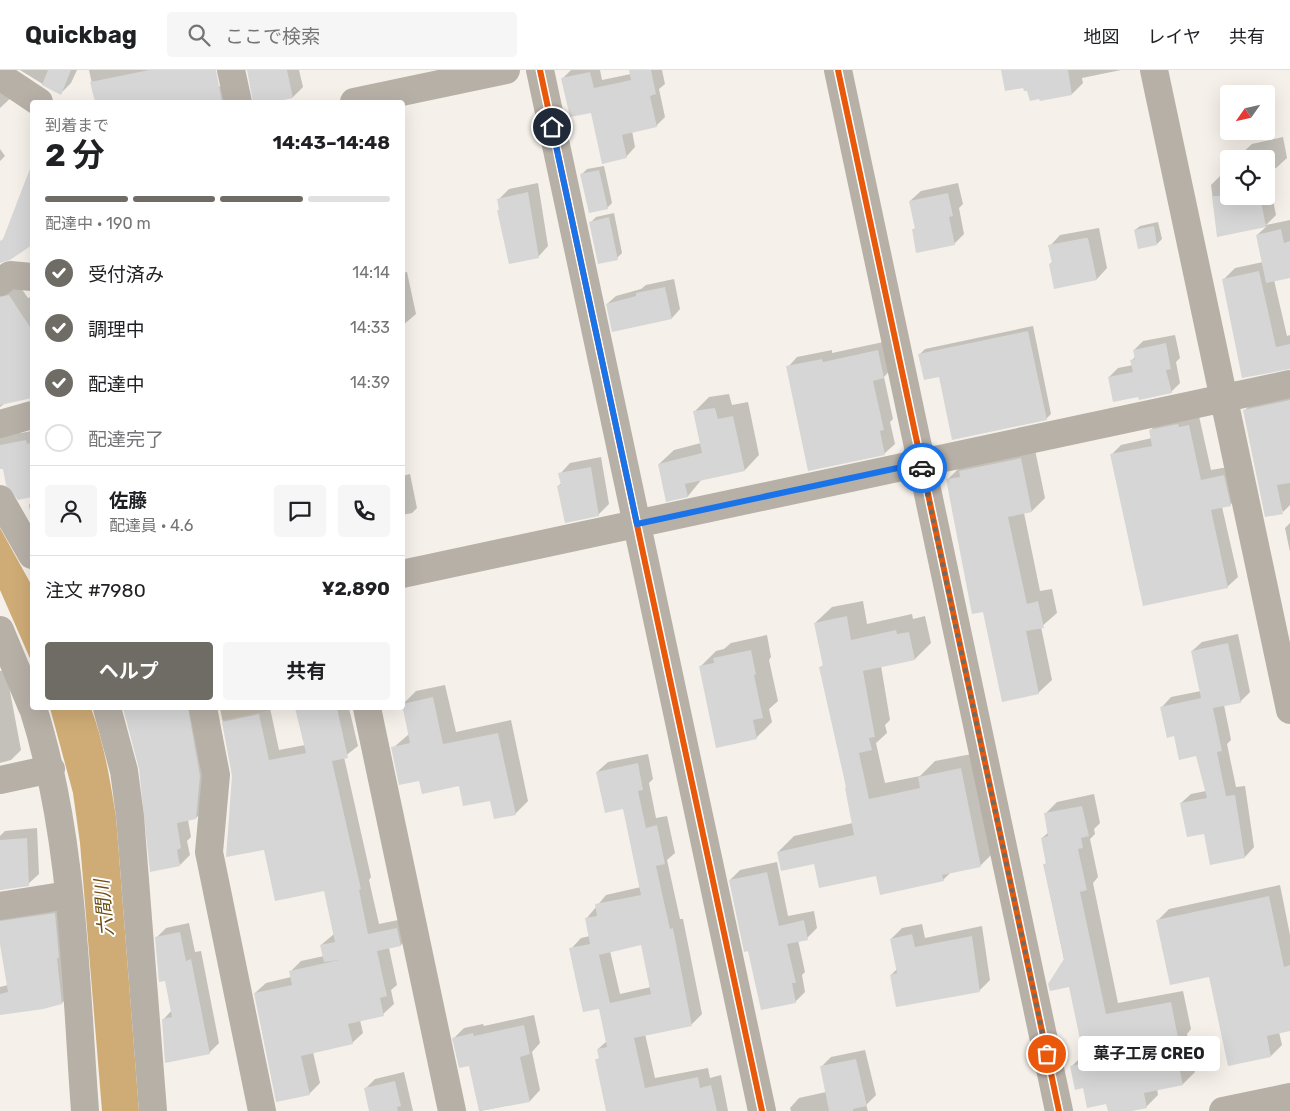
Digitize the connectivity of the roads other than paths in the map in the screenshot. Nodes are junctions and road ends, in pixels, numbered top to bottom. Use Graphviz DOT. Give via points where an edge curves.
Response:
graph roads {
  1 [pos="231,70"];
  2 [pos="506,70"];
  3 [pos="540,70"];
  4 [pos="838,70"];
  5 [pos="1154,70"];
  6 [pos="0,76"];
  7 [pos="36,100"];
  8 [pos="238,100"];
  9 [pos="364,100"];
  10 [pos="30,277"];
  11 [pos="0,282"];
  12 [pos="1290,384"];
  13 [pos="1224,398"];
  14 [pos="30,416"];
  15 [pos="0,424"];
  16 [pos="921,463"];
  17 [pos="0,499"];
  18 [pos="637,524"];
  19 [pos="30,552"];
  20 [pos="405,573"];
  21 [pos="0,630"];
  22 [pos="17,657"];
  23 [pos="30,698"];
  24 [pos="34,710"];
  25 [pos="108,710"];
  26 [pos="202,710"];
  27 [pos="367,710"];
  28 [pos="1290,710"];
  29 [pos="51,769"];
  30 [pos="0,780"];
  31 [pos="68,895"];
  32 [pos="0,906"];
  33 [pos="1290,1097"];
  34 [pos="85,1111"];
  35 [pos="153,1111"];
  36 [pos="262,1111"];
  37 [pos="452,1111"];
  38 [pos="762,1111"];
  39 [pos="1059,1111"];
  40 [pos="1222,1111"];
  1 -- 8 [label="street"];
  2 -- 9 [label="street"];
  3 -- 18 [label="street"];
  4 -- 16 [label="street"];
  5 -- 13 [label="street"];
  6 -- 7 [label="street"];
  10 -- 11 [label="street" via="10,275"];
  12 -- 13 [label="street"];
  13 -- 16 [label="street"];
  13 -- 28 [label="street"];
  14 -- 15 [label="street"];
  16 -- 18 [label="street"];
  16 -- 39 [label="street"];
  17 -- 19 [label="street"];
  18 -- 20 [label="street"];
  18 -- 38 [label="street"];
  21 -- 22 [label="street"];
  22 -- 23 [label="street"];
  24 -- 29 [label="street"];
  25 -- 35 [label="street" via="124,771 130,816"];
  26 -- 36 [label="street" via="216,775 209,852"];
  27 -- 37 [label="street"];
  29 -- 30 [label="street"];
  29 -- 31 [label="street" via="64,845"];
  31 -- 32 [label="street"];
  31 -- 34 [label="street"];
  33 -- 40 [label="street"];
}
